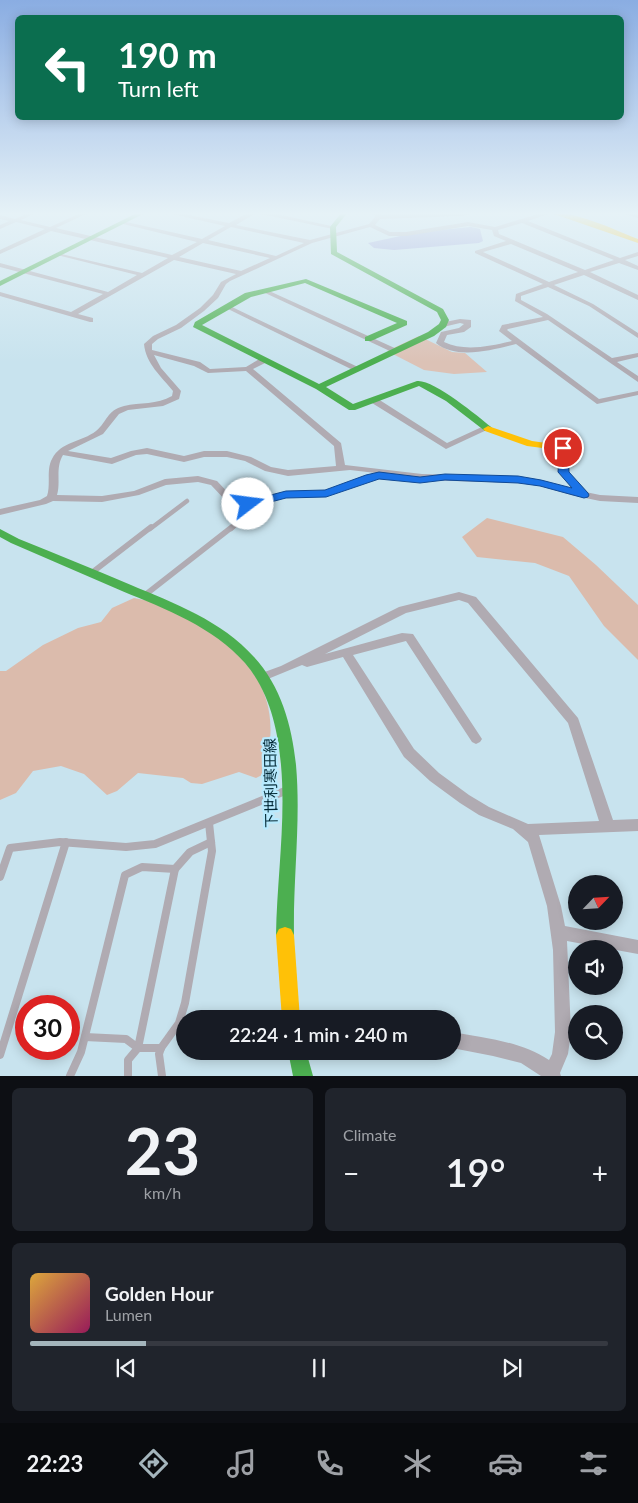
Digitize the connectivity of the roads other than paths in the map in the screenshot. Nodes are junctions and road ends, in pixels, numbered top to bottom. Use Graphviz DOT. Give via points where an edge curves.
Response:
graph roads {
  1 [pos="43,262"];
  2 [pos="93,262"];
  3 [pos="164,262"];
  4 [pos="196,262"];
  5 [pos="267,262"];
  6 [pos="351,262"];
  7 [pos="499,262"];
  8 [pos="562,262"];
  9 [pos="613,262"];
  10 [pos="624,262"];
  11 [pos="0,265"];
  12 [pos="638,268"];
  13 [pos="24,272"];
  14 [pos="585,272"];
  15 [pos="240,273"];
  16 [pos="143,274"];
  17 [pos="0,284"];
  18 [pos="548,285"];
  19 [pos="265,291"];
  20 [pos="0,294"];
  21 [pos="109,294"];
  22 [pos="638,298"];
  23 [pos="228,308"];
  24 [pos="73,314"];
  25 [pos="549,318"];
  26 [pos="90,320"];
  27 [pos="443,325"];
  28 [pos="638,336"];
  29 [pos="368,339"];
  30 [pos="517,342"];
  31 [pos="395,350"];
  32 [pos="149,351"];
  33 [pos="638,355"];
  34 [pos="264,360"];
  35 [pos="610,361"];
  36 [pos="356,368"];
  37 [pos="248,369"];
  38 [pos="638,380"];
  39 [pos="319,387"];
  40 [pos="638,393"];
  41 [pos="376,401"];
  42 [pos="488,428"];
  43 [pos="61,452"];
  44 [pos="341,467"];
  45 [pos="430,477"];
  46 [pos="584,495"];
  47 [pos="50,498"];
  48 [pos="638,500"];
  49 [pos="187,501"];
  50 [pos="0,512"];
  51 [pos="239,522"];
  52 [pos="0,532"];
  53 [pos="92,573"];
  54 [pos="145,595"];
  55 [pos="346,653"];
  56 [pos="285,669"];
  57 [pos="263,677"];
  58 [pos="476,739"];
  59 [pos="288,790"];
  60 [pos="208,822"];
  61 [pos="638,825"];
  62 [pos="608,826"];
  63 [pos="528,830"];
  64 [pos="66,842"];
  65 [pos="210,842"];
  66 [pos="175,869"];
  67 [pos="0,877"];
  68 [pos="559,932"];
  69 [pos="638,947"];
  70 [pos="290,1010"];
  71 [pos="85,1037"];
  72 [pos="461,1042"];
  73 [pos="138,1048"];
  74 [pos="160,1048"];
  75 [pos="0,1055"];
  76 [pos="299,1060"];
  77 [pos="552,1074"];
  78 [pos="70,1076"];
  79 [pos="128,1076"];
  80 [pos="162,1076"];
  81 [pos="303,1076"];
  1 -- 13 [label="street"];
  2 -- 16 [label="street"];
  3 -- 16 [label="street"];
  4 -- 15 [label="street"];
  5 -- 15 [label="street"];
  6 -- 27 [label="street" via="440,312 444,316"];
  7 -- 18 [label="street"];
  8 -- 14 [label="street"];
  9 -- 14 [label="street"];
  10 -- 12 [label="street"];
  11 -- 13 [label="street"];
  13 -- 17 [label="street"];
  13 -- 21 [label="street"];
  14 -- 18 [label="street"];
  14 -- 22 [label="street"];
  15 -- 32 [label="street" via="223,283 221,291 204,308 150,342"];
  16 -- 21 [label="street"];
  18 -- 25 [label="street" via="518,295 518,301"];
  18 -- 28 [label="street" via="591,305"];
  19 -- 23 [label="street" via="238,299"];
  19 -- 29 [label="street"];
  19 -- 29 [label="street" via="306,281 404,323"];
  20 -- 24 [label="street"];
  21 -- 24 [label="street"];
  23 -- 34 [label="street" via="197,327"];
  23 -- 36 [label="street"];
  24 -- 26 [label="street"];
  25 -- 30 [label="street" via="505,327 503,331"];
  25 -- 35 [label="street"];
  27 -- 30 [label="street" via="468,322 461,330 444,334 440,343 444,346 495,347"];
  27 -- 31 [label="street"];
  29 -- 31 [label="street"];
  30 -- 40 [label="street" via="597,402"];
  31 -- 36 [label="street"];
  32 -- 37 [label="street" via="197,364 208,371"];
  32 -- 43 [label="street" via="159,372 178,391 176,397 162,403 117,411 100,432"];
  33 -- 35 [label="street"];
  34 -- 37 [label="street"];
  34 -- 39 [label="street"];
  35 -- 38 [label="street"];
  36 -- 39 [label="street"];
  37 -- 44 [label="street" via="338,445"];
  39 -- 41 [label="street" via="352,408"];
  41 -- 42 [label="street" via="446,446"];
  41 -- 42 [label="street" via="420,383 449,399"];
  42 -- 46 [label="street" via="530,444 563,448 563,472"];
  43 -- 44 [label="street" via="112,462 152,451 184,460 204,454 228,454 288,473"];
  43 -- 47 [label="street" via="53,466 55,480"];
  44 -- 45 [label="street"];
  45 -- 46 [label="street" via="525,480"];
  45 -- 47 [label="street" via="420,480 375,476 326,494 286,494 245,505 232,502 214,483 198,479 164,482 136,493 96,500"];
  46 -- 48 [label="street"];
  47 -- 50 [label="street"];
  49 -- 53 [label="lane"];
  51 -- 54 [label="lane"];
  52 -- 53 [label="street, 下世利寒田線"];
  53 -- 54 [label="street, 下世利寒田線"];
  54 -- 57 [label="street, 下世利寒田線" via="214,628 239,648"];
  55 -- 56 [label="street"];
  55 -- 58 [label="street" via="409,637"];
  55 -- 63 [label="street" via="419,764 485,812"];
  56 -- 57 [label="street"];
  56 -- 62 [label="street" via="403,610 459,596 472,600 574,722"];
  57 -- 59 [label="street, 下世利寒田線" via="279,709 285,730"];
  59 -- 60 [label="lane"];
  59 -- 70 [label="street, 下世利寒田線" via="284,911"];
  60 -- 64 [label="lane" via="138,848"];
  60 -- 65 [label="lane"];
  61 -- 62 [label="street"];
  62 -- 63 [label="street"];
  63 -- 68 [label="street" via="534,839"];
  64 -- 67 [label="lane" via="34,842 10,848"];
  64 -- 75 [label="lane"];
  65 -- 66 [label="lane" via="188,852"];
  65 -- 74 [label="lane" via="212,851 186,1003 179,1023"];
  66 -- 71 [label="lane" via="139,867 125,875"];
  66 -- 73 [label="lane"];
  68 -- 69 [label="street"];
  68 -- 77 [label="street" via="563,1032 560,1054"];
  71 -- 73 [label="lane" via="126,1039"];
  71 -- 78 [label="lane"];
  72 -- 77 [label="street" via="530,1056"];
  73 -- 74 [label="lane"];
  73 -- 79 [label="lane" via="126,1064"];
  74 -- 80 [label="lane"];
  76 -- 81 [label="street"];
}
